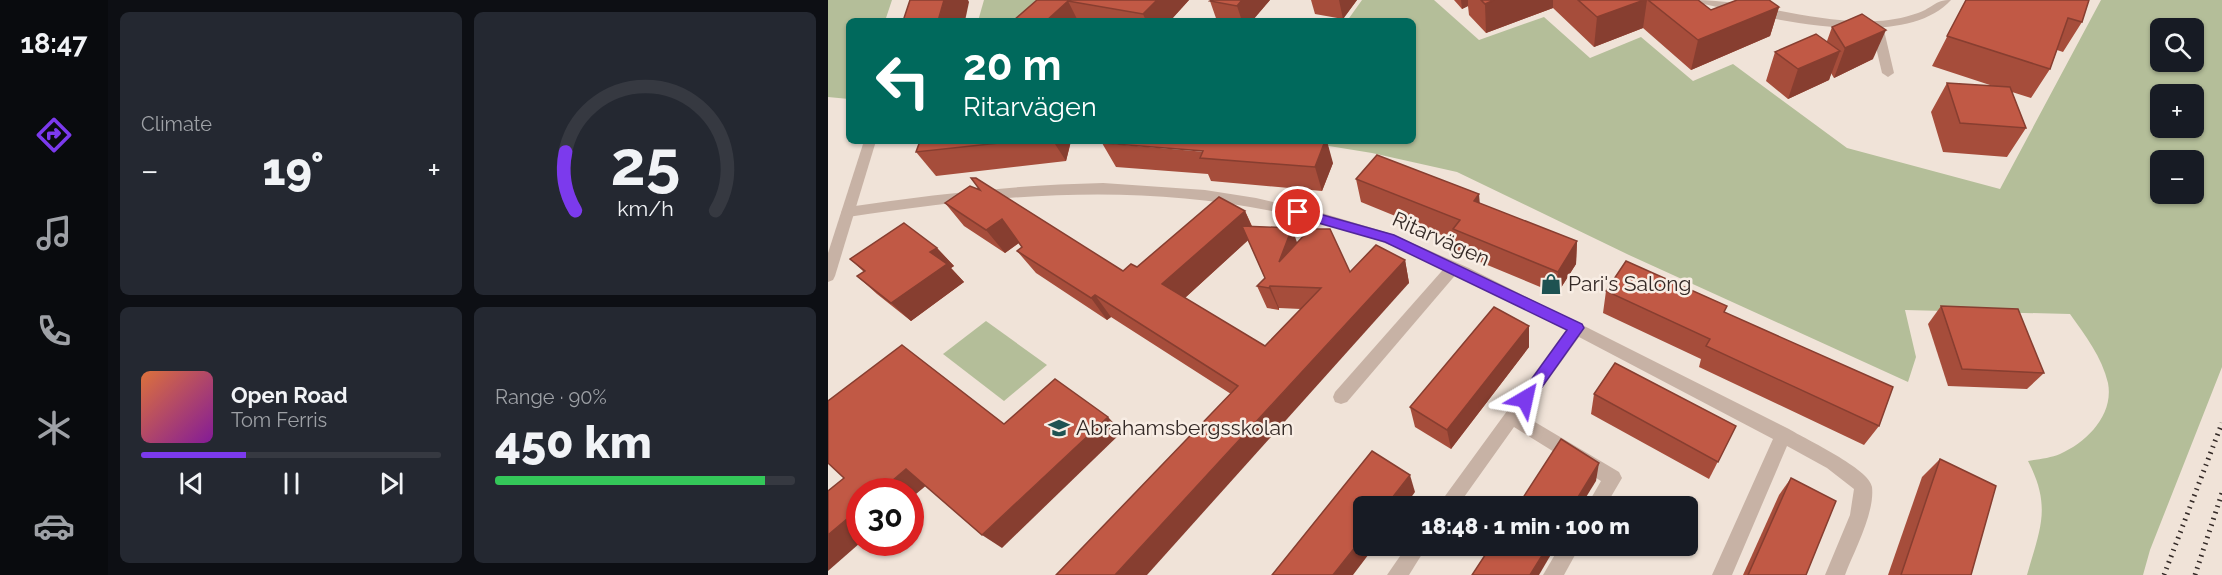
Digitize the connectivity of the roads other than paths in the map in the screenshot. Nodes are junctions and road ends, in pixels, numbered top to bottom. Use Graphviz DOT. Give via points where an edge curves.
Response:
graph roads {
  1 [pos="1700,0"];
  2 [pos="1946,0"];
  3 [pos="1877,26"];
  4 [pos="1888,72"];
  5 [pos="869,144"];
  6 [pos="848,212"];
  7 [pos="1453,268"];
  8 [pos="828,276"];
  9 [pos="1577,328"];
  10 [pos="1341,397"];
  11 [pos="1512,417"];
  12 [pos="1783,435"];
  13 [pos="1454,496"];
  14 [pos="1602,496"];
  15 [pos="1411,556"];
  16 [pos="1567,556"];
  17 [pos="1560,572"];
  18 [pos="1397,575"];
  19 [pos="1722,575"];
  20 [pos="1835,575"];
  1 -- 3 [label="street" via="1841,24"];
  2 -- 3 [label="street" via="1927,15"];
  3 -- 4 [label="street"];
  5 -- 6 [label="street"];
  6 -- 7 [label="street, Ritarvägen" via="1019,190 1165,191 1253,202 1321,218 1389,238"];
  6 -- 8 [label="street"];
  7 -- 9 [label="street, Ritarvägen"];
  7 -- 10 [label="street"];
  9 -- 11 [label="street"];
  9 -- 12 [label="street, Ritarvägen"];
  11 -- 13 [label="street"];
  11 -- 14 [label="street" via="1613,478"];
  12 -- 19 [label="street"];
  12 -- 20 [label="street, Ritarvägen" via="1833,462 1863,486 1859,515"];
  15 -- 18 [label="street"];
  16 -- 17 [label="street"];
}
